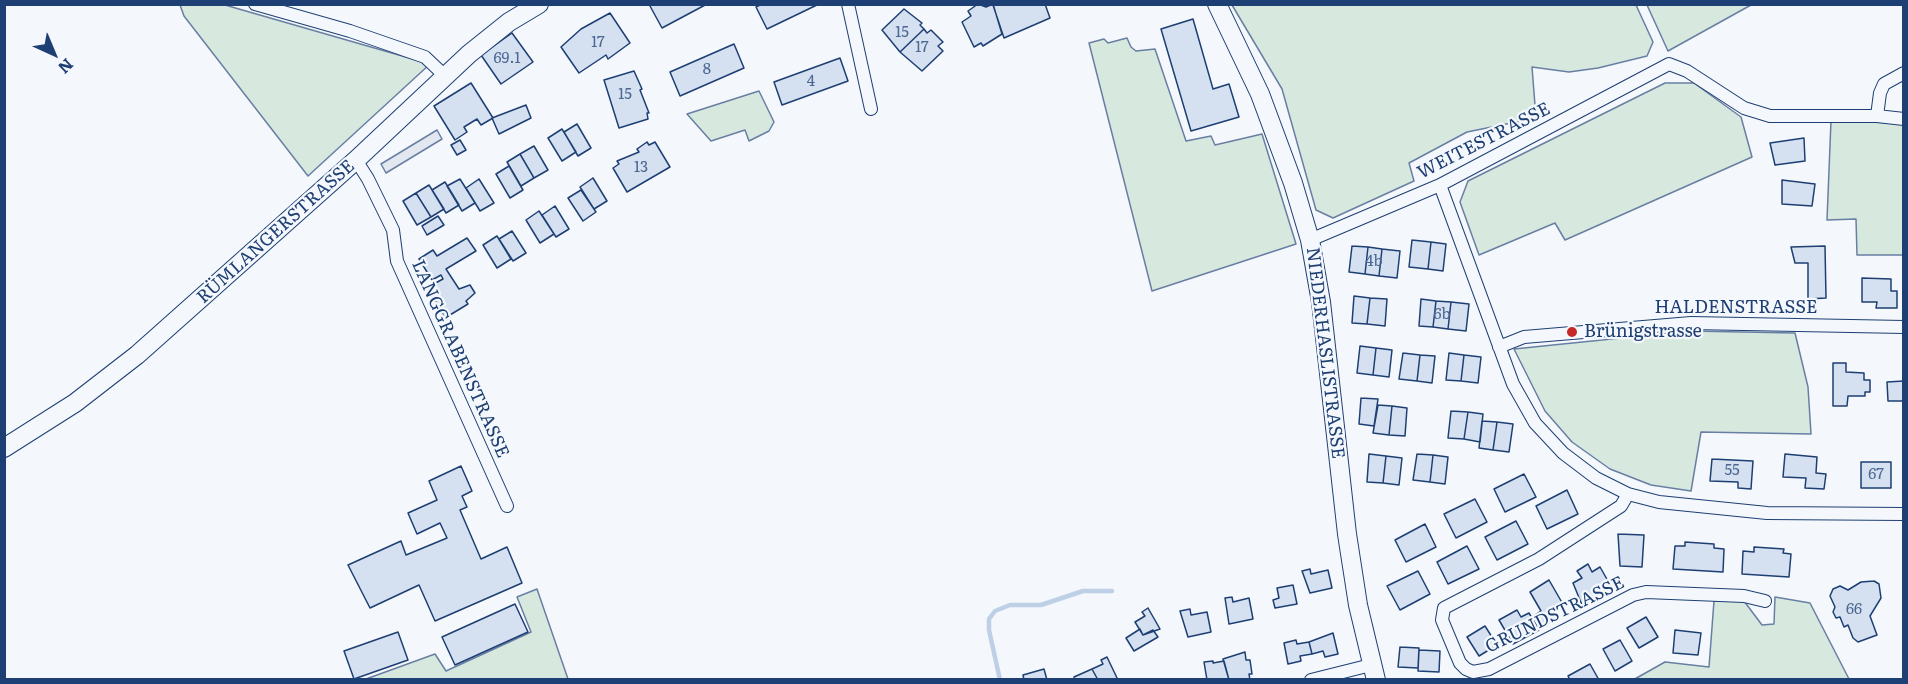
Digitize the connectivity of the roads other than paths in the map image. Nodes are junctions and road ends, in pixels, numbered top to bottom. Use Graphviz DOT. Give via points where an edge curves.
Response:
graph roads {
  1 [pos="255,4"];
  2 [pos="539,4"];
  3 [pos="848,4"];
  4 [pos="1217,4"];
  5 [pos="1904,73"];
  6 [pos="445,76"];
  7 [pos="871,109"];
  8 [pos="1877,116"];
  9 [pos="1904,119"];
  10 [pos="356,160"];
  11 [pos="1440,185"];
  12 [pos="1310,240"];
  13 [pos="1904,327"];
  14 [pos="1499,347"];
  15 [pos="4,448"];
  16 [pos="1628,494"];
  17 [pos="507,506"];
  18 [pos="1904,513"];
  19 [pos="1765,601"];
  20 [pos="1373,672"];
  21 [pos="1311,680"];
  1 -- 6 [label="street" via="425,57"];
  2 -- 6 [label="street, RÜMLANGERSTRASSE" via="500,28"];
  3 -- 7 [label="street"];
  4 -- 12 [label="street, NIEDERHASLISTRASSE" via="1260,94"];
  5 -- 8 [label="street" via="1884,84"];
  6 -- 10 [label="street, RÜMLANGERSTRASSE"];
  8 -- 9 [label="street"];
  8 -- 11 [label="street, WEITESTRASSE" via="1770,116 1744,108 1687,71 1669,64"];
  10 -- 15 [label="street, RÜMLANGERSTRASSE" via="119,370"];
  10 -- 17 [label="street, LANGGRABENSTRASSE" via="393,230 397,261"];
  11 -- 12 [label="street, WEITESTRASSE"];
  11 -- 14 [label="street"];
  12 -- 20 [label="street, NIEDERHASLISTRASSE" via="1321,302 1347,534"];
  13 -- 14 [label="street, HALDENSTRASSE" via="1691,323 1524,336"];
  14 -- 16 [label="street" via="1513,384 1535,423 1596,478"];
  16 -- 18 [label="street" via="1659,502 1767,513"];
  16 -- 19 [label="street, GRUNDSTRASSE" via="1621,506 1522,569 1444,608 1442,620 1466,669 1489,669 1633,595 1646,592"];
  20 -- 21 [label="street"];
}
